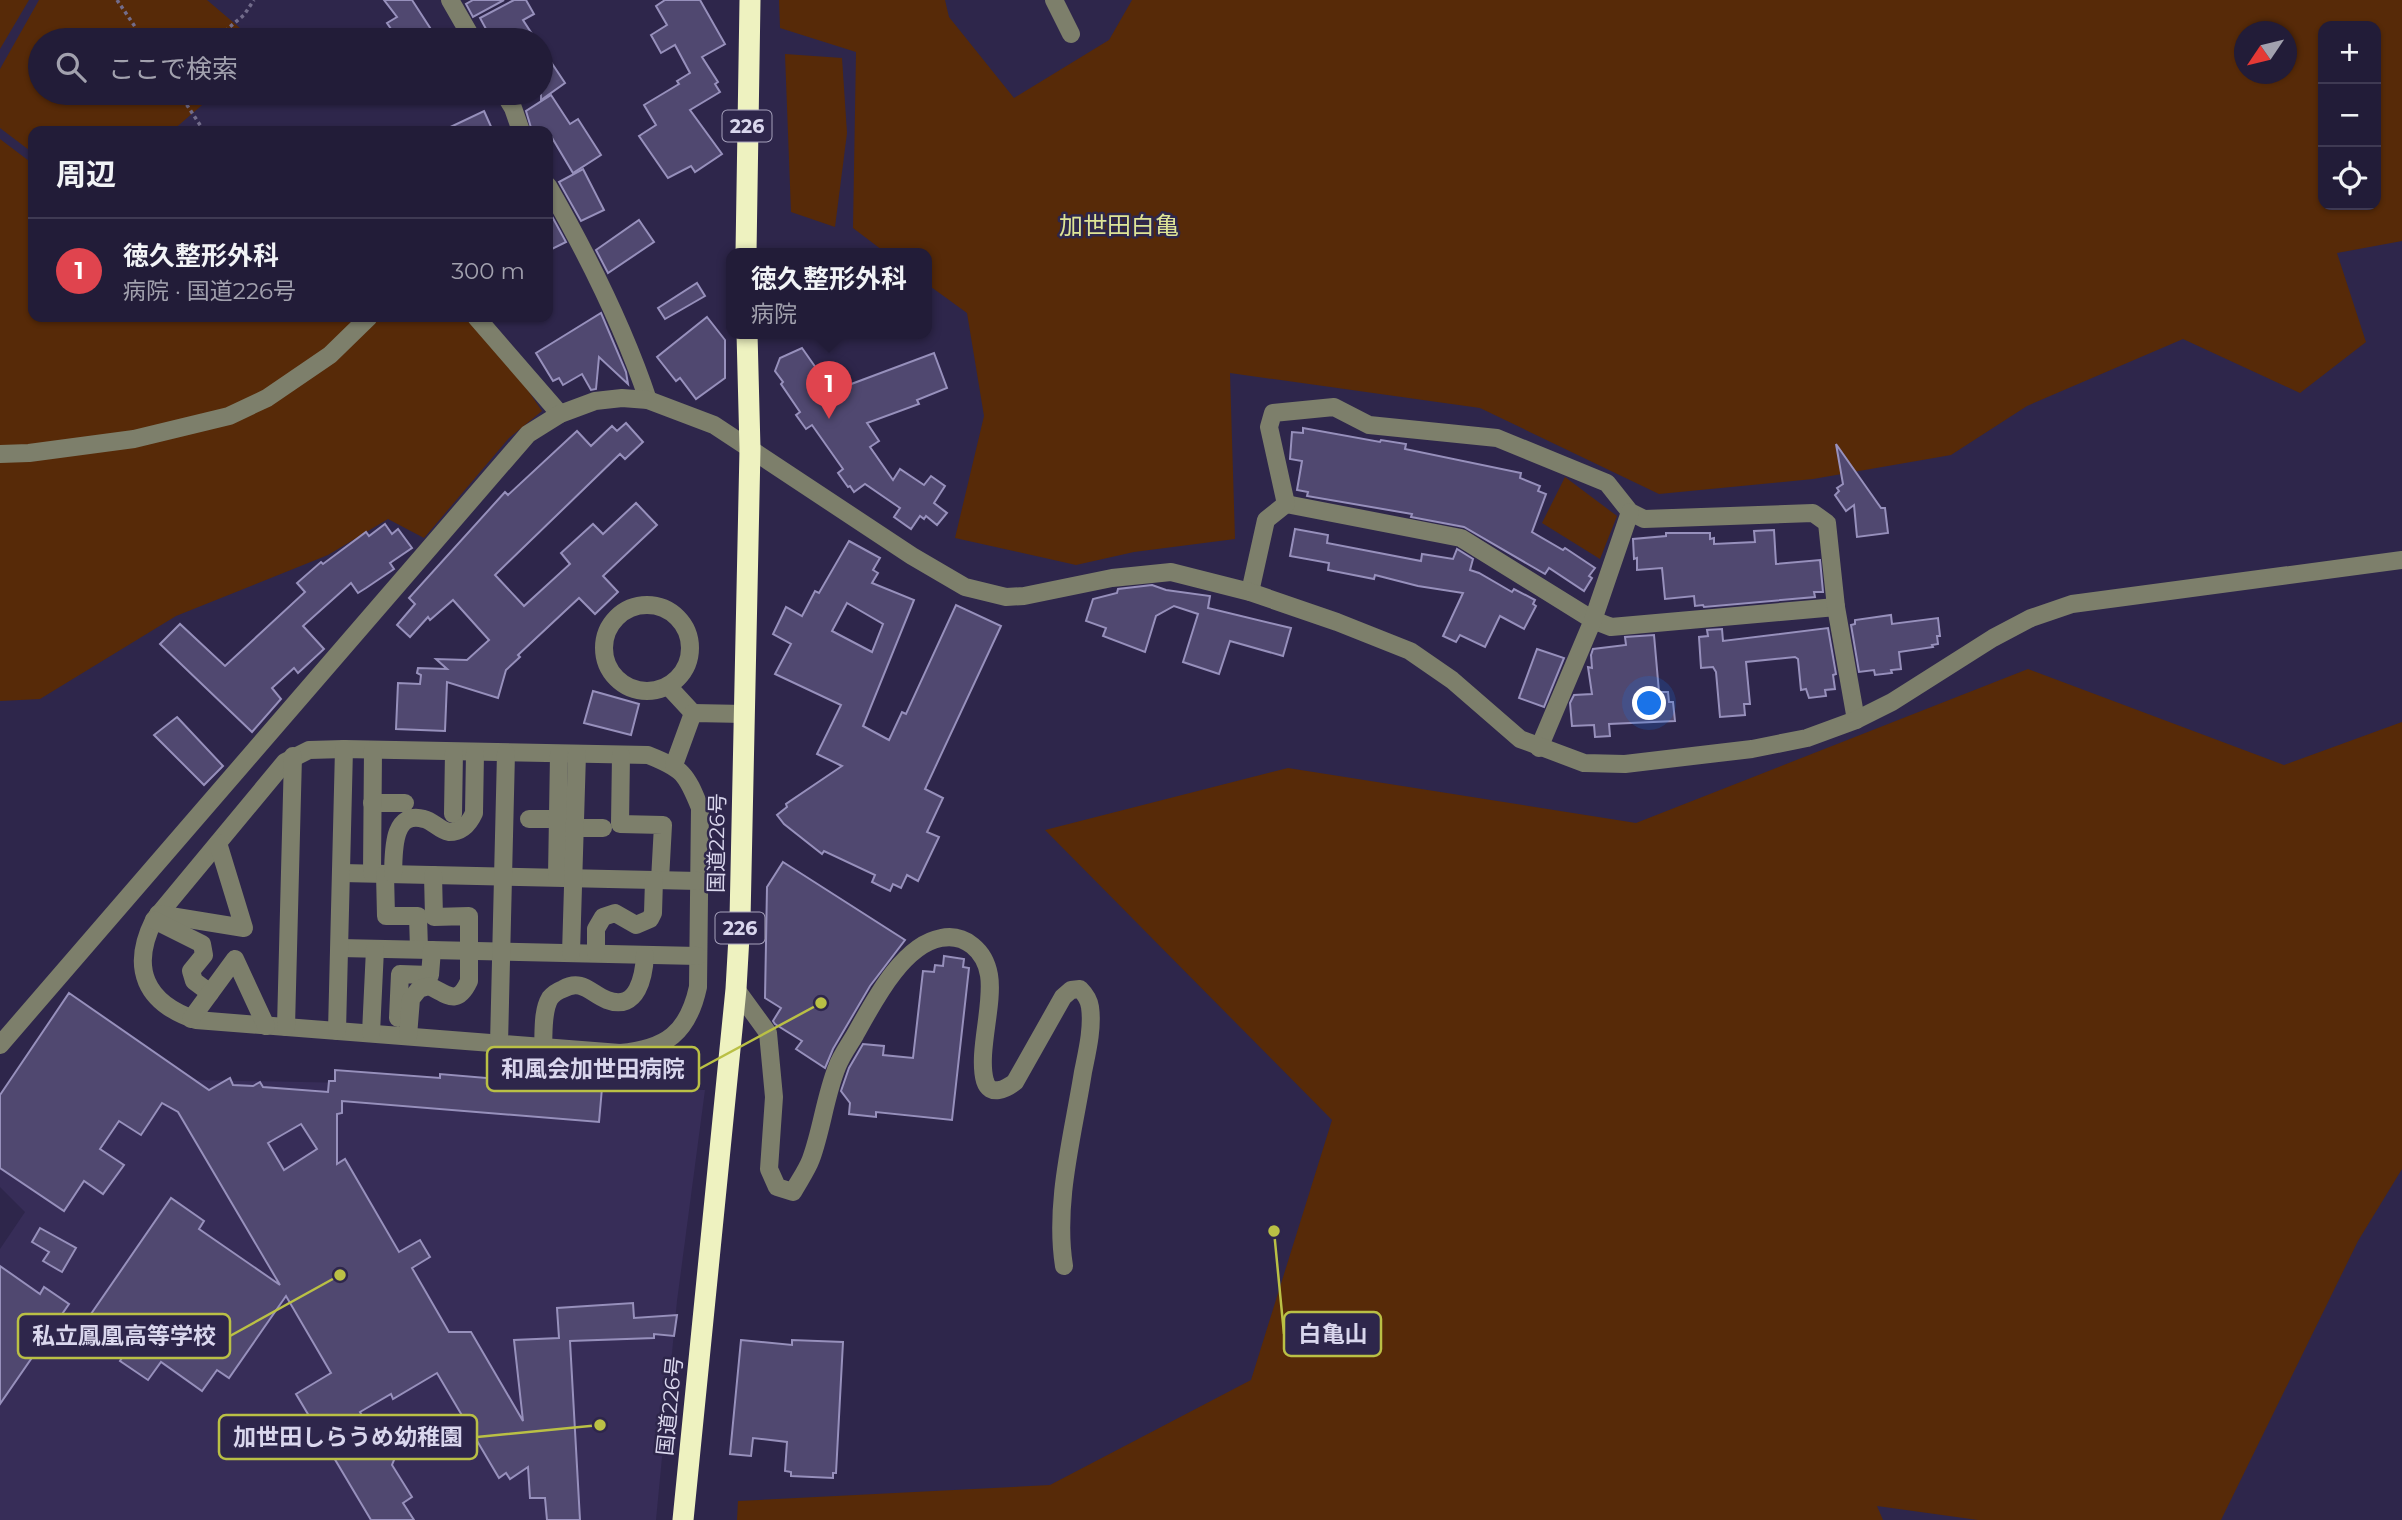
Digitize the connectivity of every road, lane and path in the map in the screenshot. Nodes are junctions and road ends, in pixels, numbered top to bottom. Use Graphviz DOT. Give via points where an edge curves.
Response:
graph roads {
  1 [pos="117,0"];
  2 [pos="254,0"];
  3 [pos="450,0"];
  4 [pos="750,0"];
  5 [pos="1054,0"];
  6 [pos="136,28"];
  7 [pos="228,28"];
  8 [pos="466,28"];
  9 [pos="1071,34"];
  10 [pos="187,105"];
  11 [pos="511,105"];
  12 [pos="201,126"];
  13 [pos="519,126"];
  14 [pos="553,195"];
  15 [pos="746,248"];
  16 [pos="364,322"];
  17 [pos="480,322"];
  18 [pos="747,339"];
  19 [pos="648,400"];
  20 [pos="560,414"];
  21 [pos="750,449"];
  22 [pos="0,454"];
  23 [pos="1286,504"];
  24 [pos="1630,512"];
  25 [pos="2402,560"];
  26 [pos="1250,592"];
  27 [pos="1836,607"];
  28 [pos="1593,620"];
  29 [pos="667,686"];
  30 [pos="693,713"];
  31 [pos="745,714"];
  32 [pos="1856,720"];
  33 [pos="1539,748"];
  34 [pos="344,749"];
  35 [pos="373,750"];
  36 [pos="454,752"];
  37 [pos="475,752"];
  38 [pos="506,753"];
  39 [pos="568,754"];
  40 [pos="621,755"];
  41 [pos="293,756"];
  42 [pos="674,765"];
  43 [pos="372,803"];
  44 [pos="405,803"];
  45 [pos="447,804"];
  46 [pos="529,819"];
  47 [pos="558,819"];
  48 [pos="575,828"];
  49 [pos="603,828"];
  50 [pos="218,843"];
  51 [pos="342,873"];
  52 [pos="383,874"];
  53 [pos="433,875"];
  54 [pos="504,876"];
  55 [pos="566,878"];
  56 [pos="657,880"];
  57 [pos="699,881"];
  58 [pos="156,917"];
  59 [pos="340,948"];
  60 [pos="375,948"];
  61 [pos="425,950"];
  62 [pos="469,951"];
  63 [pos="502,951"];
  64 [pos="571,953"];
  65 [pos="596,953"];
  66 [pos="645,955"];
  67 [pos="698,956"];
  68 [pos="736,989"];
  69 [pos="210,993"];
  70 [pos="191,1018"];
  71 [pos="266,1026"];
  72 [pos="286,1027"];
  73 [pos="337,1031"];
  74 [pos="371,1033"];
  75 [pos="403,1036"];
  76 [pos="499,1044"];
  77 [pos="0,1045"];
  78 [pos="543,1047"];
  79 [pos="1064,1266"];
  80 [pos="683,1520"];
  1 -- 6 [label="path"];
  2 -- 7 [label="path"];
  3 -- 8 [label="street"];
  4 -- 15 [label="highway, 226"];
  5 -- 9 [label="street"];
  10 -- 12 [label="path"];
  11 -- 13 [label="street"];
  14 -- 19 [label="street" via="584,249"];
  16 -- 22 [label="street" via="330,355 267,398 229,416 134,439"];
  17 -- 20 [label="street"];
  18 -- 21 [label="highway, 国道226号 / 226"];
  19 -- 20 [label="street" via="595,401"];
  19 -- 21 [label="street" via="715,425"];
  20 -- 77 [label="street" via="528,434"];
  21 -- 26 [label="street" via="912,556 978,592 1024,596 1112,578 1171,572"];
  21 -- 31 [label="highway, 国道226号 / 226"];
  23 -- 24 [label="street" via="1269,427 1273,413 1334,407 1369,425 1497,439 1607,483"];
  23 -- 26 [label="street" via="1266,520"];
  23 -- 28 [label="street" via="1461,538"];
  24 -- 27 [label="street" via="1644,519 1813,513 1827,523"];
  24 -- 28 [label="street"];
  25 -- 32 [label="street" via="2072,604 1993,638"];
  26 -- 33 [label="street" via="1409,650 1520,739"];
  27 -- 28 [label="street" via="1611,626"];
  27 -- 32 [label="street"];
  28 -- 33 [label="street"];
  29 -- 29 [label="street" via="654,691 625,685 606,662 604,649 611,623 633,607 659,607 681,622 688,634 687,664"];
  29 -- 30 [label="street"];
  30 -- 31 [label="street"];
  30 -- 42 [label="street"];
  31 -- 68 [label="highway, 国道226号 / 226"];
  32 -- 33 [label="street" via="1807,738 1752,749 1625,764 1584,763"];
  34 -- 35 [label="street"];
  34 -- 41 [label="street" via="309,750"];
  34 -- 51 [label="street"];
  35 -- 36 [label="street"];
  35 -- 43 [label="street"];
  36 -- 37 [label="street"];
  36 -- 45 [label="street"];
  37 -- 38 [label="street"];
  37 -- 52 [label="street" via="471,820 449,832 421,818 407,821 395,838"];
  38 -- 39 [label="street"];
  38 -- 54 [label="street"];
  39 -- 40 [label="street"];
  39 -- 47 [label="street"];
  39 -- 48 [label="street"];
  40 -- 42 [label="street" via="648,755"];
  40 -- 56 [label="street" via="620,824 663,825"];
  41 -- 50 [label="street"];
  41 -- 72 [label="street"];
  42 -- 57 [label="street" via="700,808"];
  43 -- 44 [label="street"];
  43 -- 52 [label="street"];
  46 -- 47 [label="street"];
  47 -- 55 [label="street"];
  48 -- 49 [label="street"];
  48 -- 55 [label="street"];
  50 -- 58 [label="street"];
  50 -- 58 [label="street" via="244,928"];
  51 -- 52 [label="street"];
  51 -- 59 [label="street"];
  52 -- 53 [label="street"];
  52 -- 61 [label="street" via="386,916 418,916"];
  53 -- 54 [label="street"];
  53 -- 62 [label="street" via="434,917 469,916"];
  54 -- 55 [label="street"];
  54 -- 63 [label="street"];
  55 -- 56 [label="street"];
  55 -- 64 [label="street"];
  56 -- 57 [label="street"];
  56 -- 65 [label="street" via="650,919 636,925 615,913 603,917 596,929"];
  57 -- 67 [label="street"];
  58 -- 69 [label="street" via="202,944 204,955 191,971 194,981"];
  58 -- 70 [label="street" via="142,949 144,973 165,1006"];
  59 -- 60 [label="street"];
  59 -- 73 [label="street"];
  60 -- 61 [label="street"];
  60 -- 74 [label="street" via="381,986"];
  61 -- 62 [label="street"];
  61 -- 75 [label="street" via="430,975 400,975"];
  62 -- 63 [label="street"];
  62 -- 75 [label="street" via="469,981 460,994 453,998 429,986 419,989 411,999"];
  63 -- 64 [label="street"];
  63 -- 76 [label="street"];
  64 -- 65 [label="street"];
  65 -- 66 [label="street"];
  66 -- 67 [label="street"];
  66 -- 78 [label="street" via="641,985 621,1001 606,1000 578,985 554,994 547,1007"];
  67 -- 78 [label="street" via="698,987 687,1020 656,1047 620,1053"];
  68 -- 79 [label="street" via="768,1033 774,1097 769,1169 777,1187 793,1192 810,1161 837,1066 898,967 924,943 954,936 975,947 985,960 990,976 985,1082 998,1091 1014,1082 1063,997 1080,989 1090,1008 1089,1029 1063,1198"];
  68 -- 80 [label="highway, 国道226号 / 226"];
  69 -- 70 [label="street"];
  69 -- 71 [label="street" via="235,959"];
  70 -- 71 [label="street"];
  71 -- 72 [label="street"];
  72 -- 73 [label="street"];
  73 -- 74 [label="street"];
  74 -- 75 [label="street"];
  75 -- 76 [label="street"];
  76 -- 78 [label="street"];
}
